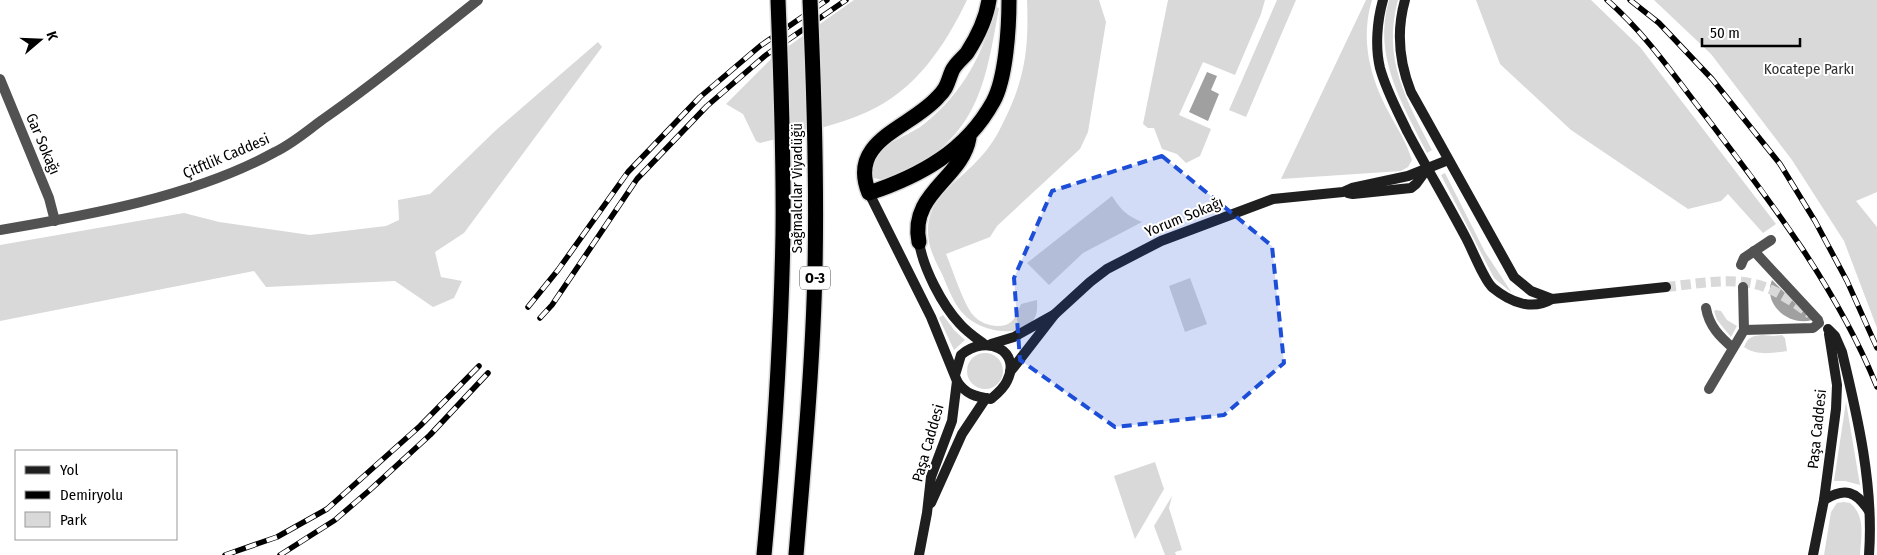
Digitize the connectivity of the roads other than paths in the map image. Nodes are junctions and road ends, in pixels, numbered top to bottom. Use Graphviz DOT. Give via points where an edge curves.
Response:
graph roads {
  1 [pos="478,0"];
  2 [pos="778,0"];
  3 [pos="810,0"];
  4 [pos="1009,0"];
  5 [pos="1383,0"];
  6 [pos="1405,0"];
  7 [pos="988,6"];
  8 [pos="0,80"];
  9 [pos="970,134"];
  10 [pos="1448,160"];
  11 [pos="1427,169"];
  12 [pos="870,193"];
  13 [pos="55,221"];
  14 [pos="0,230"];
  15 [pos="1771,240"];
  16 [pos="919,242"];
  17 [pos="1754,251"];
  18 [pos="1740,266"];
  19 [pos="1523,286"];
  20 [pos="1666,287"];
  21 [pos="1743,287"];
  22 [pos="1552,299"];
  23 [pos="1521,304"];
  24 [pos="1706,308"];
  25 [pos="1055,314"];
  26 [pos="1744,330"];
  27 [pos="987,344"];
  28 [pos="1734,348"];
  29 [pos="1010,372"];
  30 [pos="956,378"];
  31 [pos="1709,389"];
  32 [pos="986,398"];
  33 [pos="1824,500"];
  34 [pos="1870,511"];
  35 [pos="927,513"];
  36 [pos="1869,554"];
  37 [pos="764,555"];
  38 [pos="796,555"];
  39 [pos="919,555"];
  40 [pos="1813,555"];
  1 -- 13 [label="street, Çitftlik Caddesi" via="352,100 276,152 224,176 175,193"];
  2 -- 37 [label="highway, Sağmalcılar Viyadüğü / O-3, bridge" via="783,236 775,415"];
  3 -- 38 [label="highway, Sağmalcılar Viyadüğü / O-3, bridge" via="815,114 815,268 808,412"];
  4 -- 9 [label="highway" via="1007,36 994,101"];
  5 -- 11 [label="main road" via="1378,46 1385,86"];
  6 -- 10 [label="main road" via="1400,37 1404,75"];
  7 -- 12 [label="highway" via="978,36 953,69 948,85 937,99 888,134 867,156 864,169"];
  8 -- 13 [label="street, Gar Sokağı" via="49,198"];
  9 -- 12 [label="highway" via="936,164"];
  9 -- 16 [label="highway" via="968,148 960,162 923,207 918,225"];
  10 -- 11 [label="main road, Yorum Sokağı"];
  10 -- 19 [label="main road" via="1505,263"];
  11 -- 23 [label="main road" via="1490,286"];
  11 -- 25 [label="main road, Yorum Sokağı" via="1342,192 1273,199 1162,240 1107,270"];
  12 -- 30 [label="main road" via="931,317"];
  13 -- 14 [label="street, Çitftlik Caddesi"];
  15 -- 17 [label="street"];
  16 -- 27 [label="main road" via="932,280 946,306 962,326"];
  17 -- 18 [label="street" via="1744,258"];
  17 -- 26 [label="street" via="1819,323 1813,328"];
  19 -- 22 [label="main road"];
  19 -- 23 [label="main road"];
  20 -- 22 [label="main road"];
  21 -- 26 [label="street"];
  22 -- 23 [label="main road" via="1544,304"];
  24 -- 28 [label="street" via="1713,327"];
  25 -- 27 [label="main road, Yorum Sokağı" via="1014,337"];
  25 -- 29 [label="main road, Yorum Sokağı"];
  26 -- 28 [label="street"];
  27 -- 29 [label="main road" via="1000,348 1006,354"];
  27 -- 30 [label="main road" via="977,345 961,355"];
  28 -- 31 [label="street"];
  29 -- 32 [label="main road" via="999,392 991,399"];
  30 -- 32 [label="main road" via="968,393"];
  30 -- 35 [label="main road, Paşa Caddesi" via="952,421 931,477"];
  32 -- 35 [label="main road, Paşa Caddesi" via="962,434"];
  33 -- 34 [label="main road" via="1834,494 1852,493"];
  33 -- 34 [label="main road, Paşa Caddesi" via="1837,385 1828,329 1842,352 1848,377 1866,467"];
  33 -- 40 [label="main road, Paşa Caddesi"];
  34 -- 36 [label="main road, Paşa Caddesi"];
  35 -- 39 [label="main road, Paşa Caddesi"];
}
